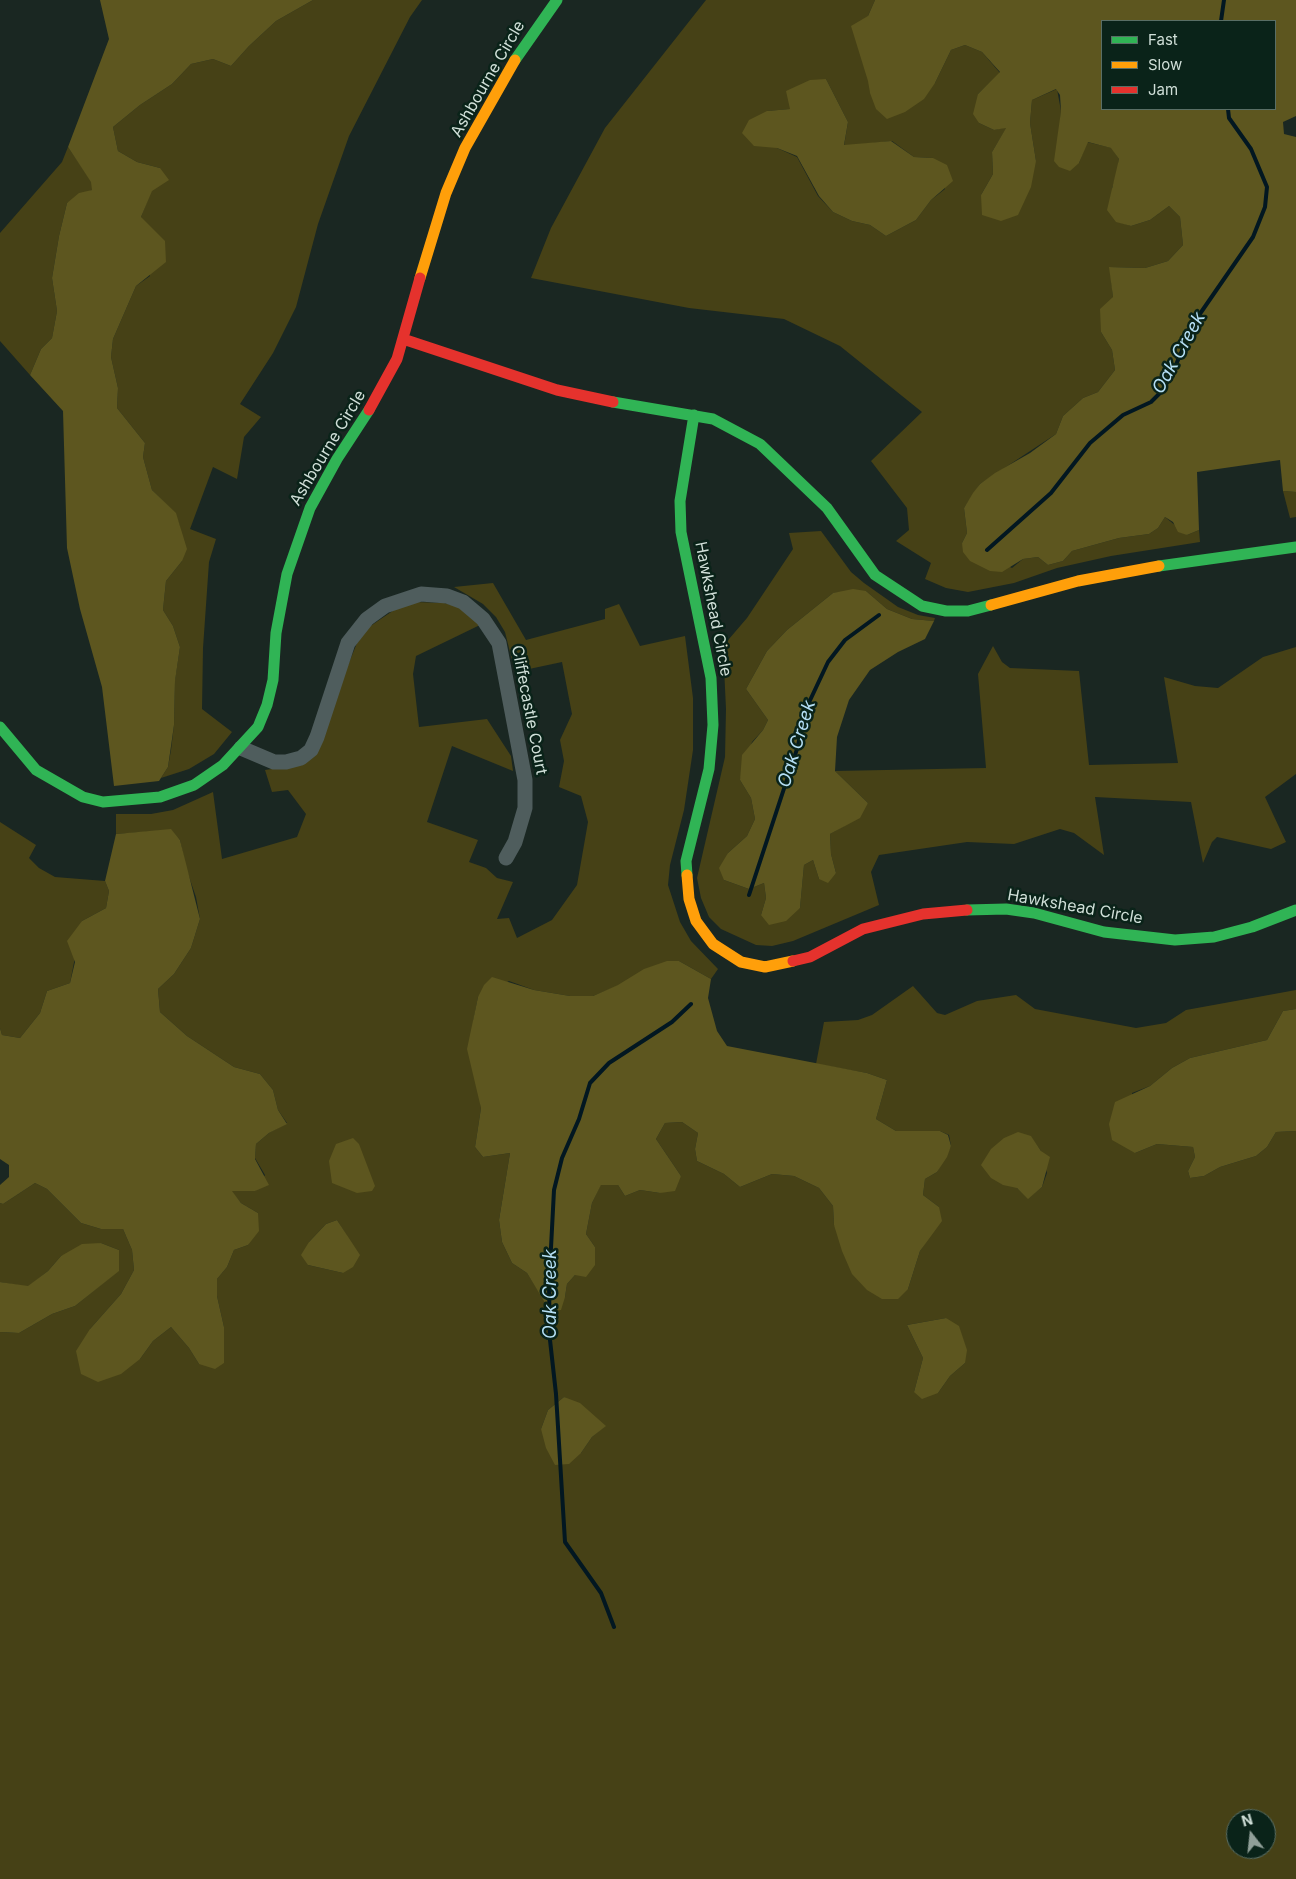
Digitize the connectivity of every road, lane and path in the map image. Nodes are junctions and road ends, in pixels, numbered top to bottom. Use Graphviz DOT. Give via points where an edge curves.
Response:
graph roads {
  1 [pos="558,0"];
  2 [pos="403,339"];
  3 [pos="694,415"];
  4 [pos="1296,547"];
  5 [pos="0,727"];
  6 [pos="241,748"];
  7 [pos="506,858"];
  8 [pos="1296,910"];
  1 -- 2 [label="street, Ashbourne Circle" via="513,62 465,148 443,202"];
  2 -- 3 [label="street" via="557,390 592,399"];
  2 -- 6 [label="street, Ashbourne Circle" via="376,402 337,459 310,508 287,574 268,705 258,728"];
  3 -- 4 [label="street" via="732,428 776,456 827,508 875,575 922,606 968,611 1078,581"];
  3 -- 8 [label="street, Hawkshead Circle" via="680,501 681,532 711,678 712,725 709,769 686,861 689,899 696,922 713,944 740,962 765,966 810,957 863,929 923,914 1006,909 1034,913 1104,932 1175,940 1214,937"];
  5 -- 6 [label="street, Ashbourne Circle" via="36,770 83,797 103,802 160,797 194,785"];
  6 -- 7 [label="street, Cliffecastle Court" via="274,762 301,758 311,750 317,737 348,643 367,619 385,606 421,594 447,596 463,602 483,619 499,643 525,780 525,808 516,842"];
}
